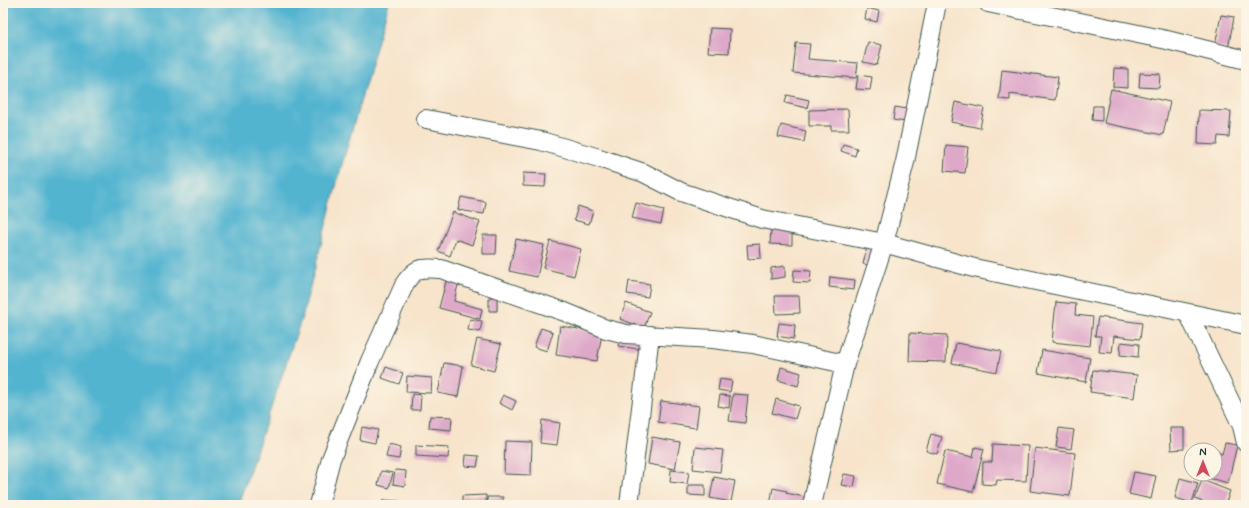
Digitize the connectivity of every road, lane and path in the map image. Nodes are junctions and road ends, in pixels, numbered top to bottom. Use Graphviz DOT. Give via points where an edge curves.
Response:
graph roads {
  1 [pos="937,3"];
  2 [pos="988,3"];
  3 [pos="1246,60"];
  4 [pos="426,119"];
  5 [pos="884,243"];
  6 [pos="1188,313"];
  7 [pos="1246,325"];
  8 [pos="650,336"];
  9 [pos="845,364"];
  10 [pos="1246,443"];
  11 [pos="319,505"];
  12 [pos="629,505"];
  13 [pos="812,505"];
  1 -- 5 [label="street" via="905,162"];
  2 -- 3 [label="street" via="1167,40"];
  4 -- 5 [label="street" via="541,141 644,173 681,192 762,218"];
  5 -- 6 [label="street" via="974,268"];
  5 -- 9 [label="street"];
  6 -- 7 [label="street"];
  6 -- 10 [label="street" via="1242,426"];
  8 -- 9 [label="street" via="753,344"];
  8 -- 11 [label="street" via="606,329 441,269 421,268 405,282 370,361 331,459"];
  8 -- 12 [label="street"];
  9 -- 13 [label="street"];
}
